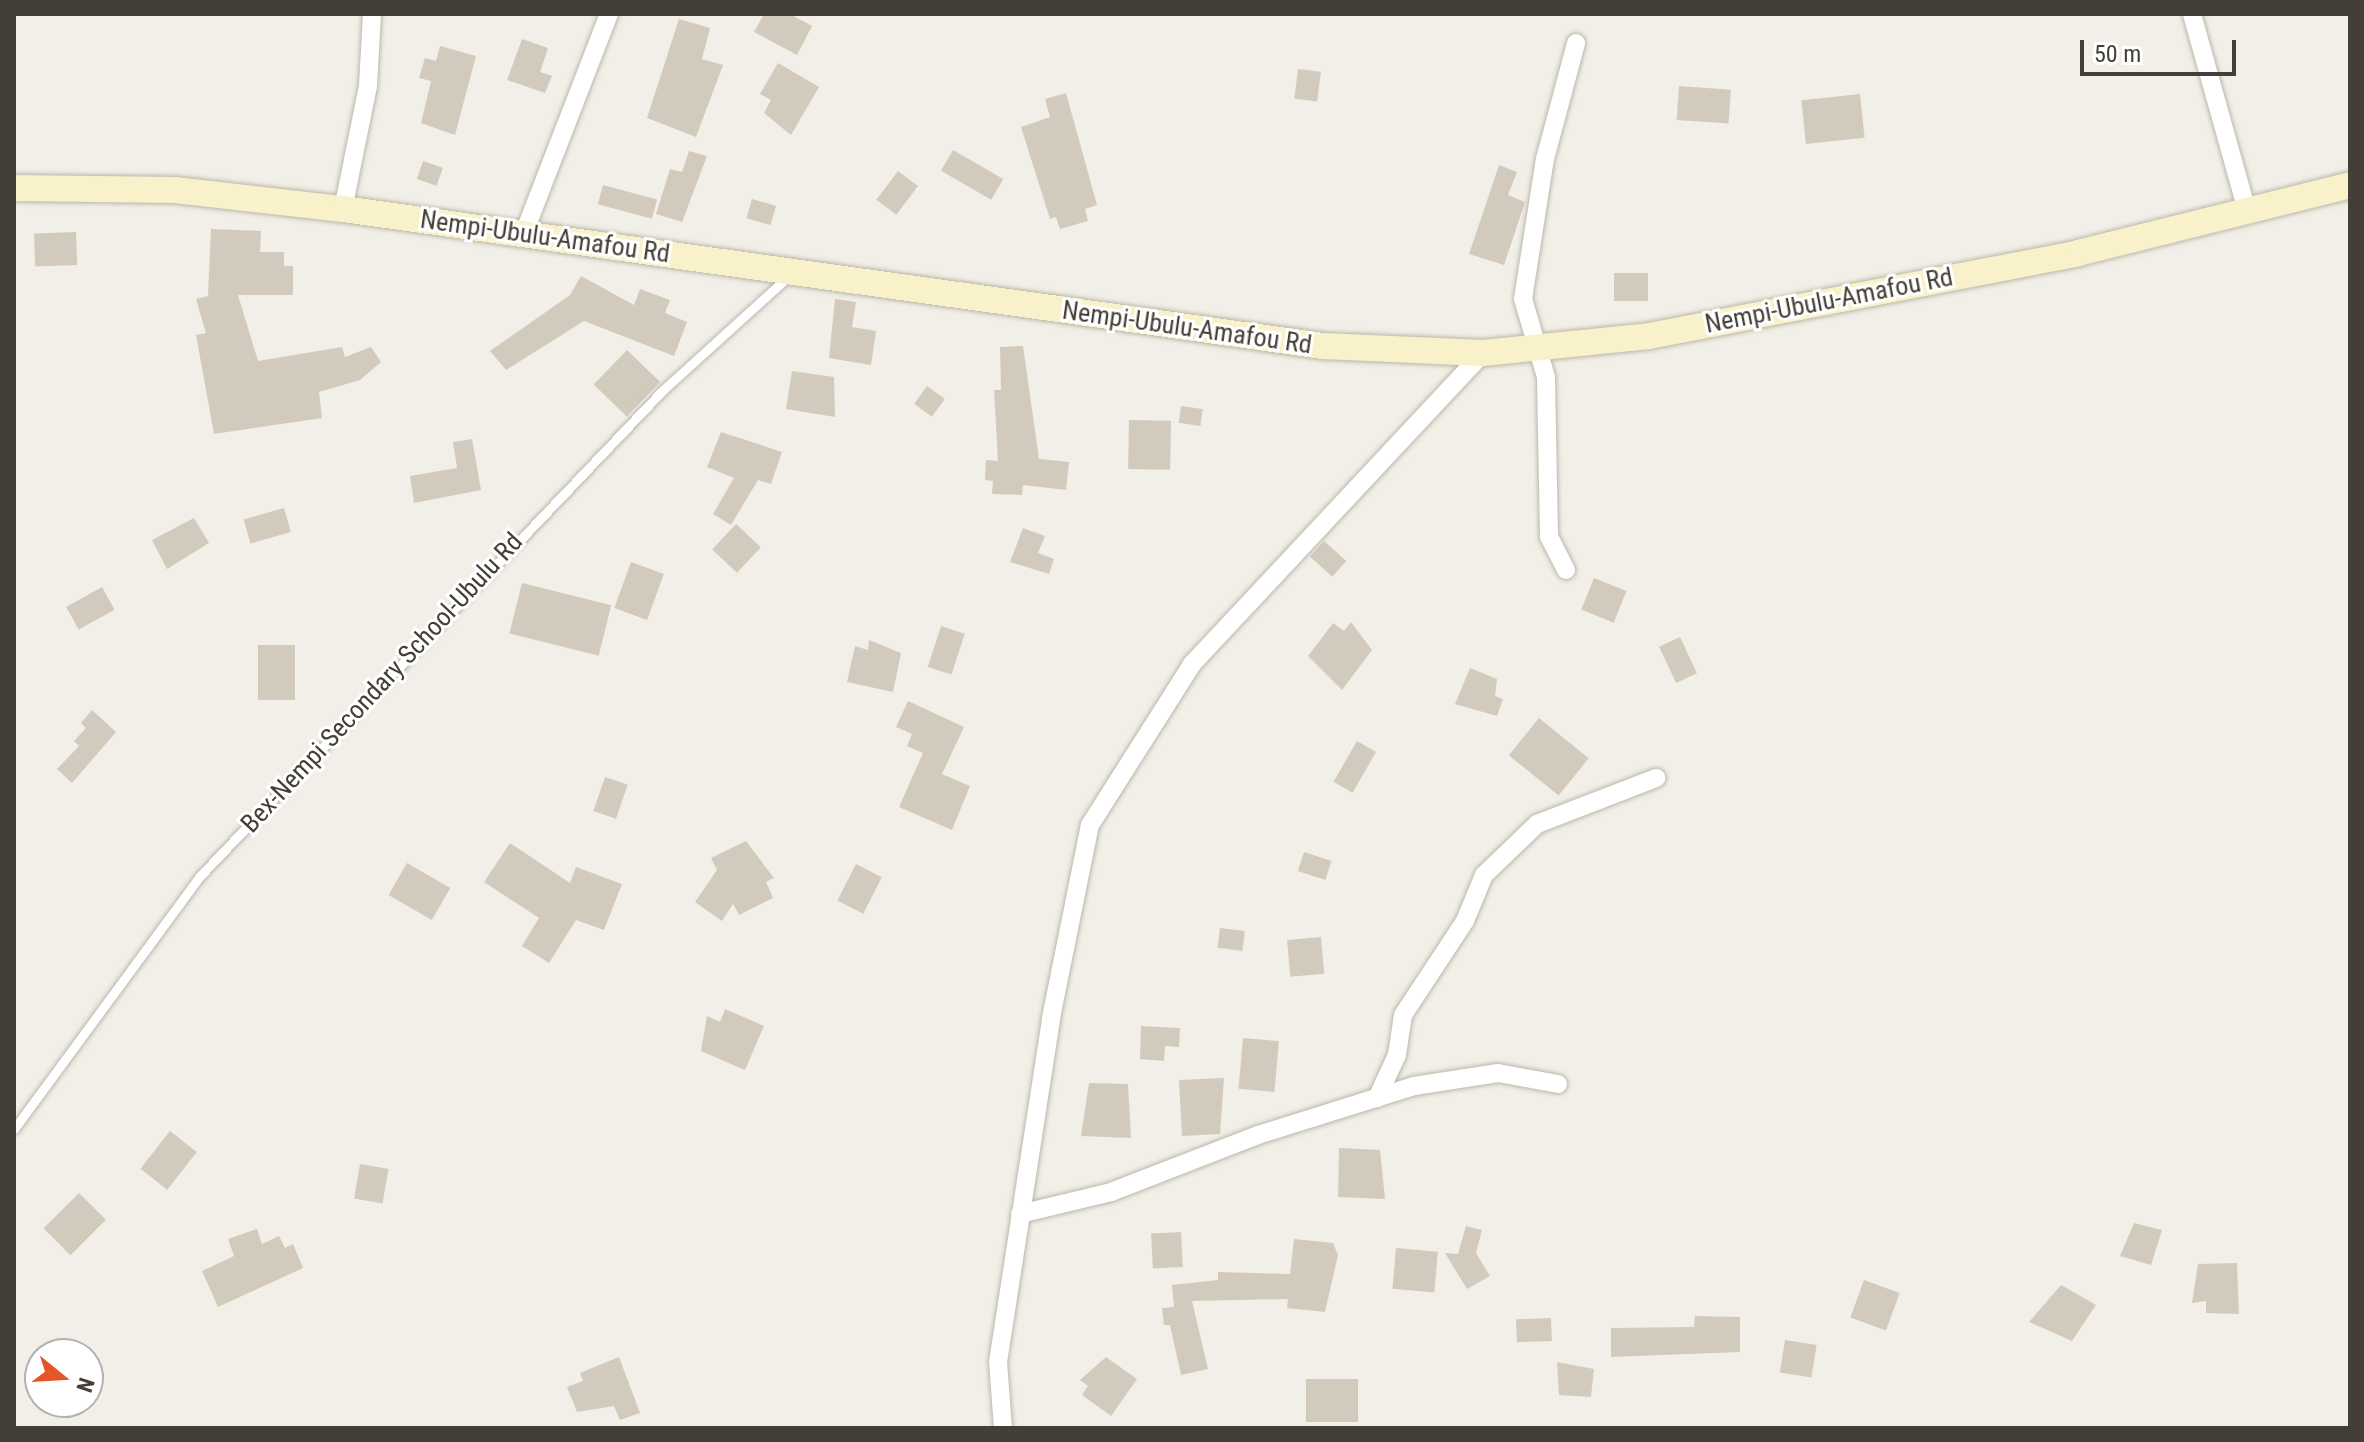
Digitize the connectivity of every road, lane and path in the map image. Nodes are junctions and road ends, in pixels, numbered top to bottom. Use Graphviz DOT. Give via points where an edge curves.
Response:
graph roads {
  1 [pos="372,14"];
  2 [pos="609,14"];
  3 [pos="2192,14"];
  4 [pos="1576,43"];
  5 [pos="2350,185"];
  6 [pos="14,188"];
  7 [pos="343,209"];
  8 [pos="2247,211"];
  9 [pos="524,233"];
  10 [pos="792,274"];
  11 [pos="1533,348"];
  12 [pos="1483,353"];
  13 [pos="1566,570"];
  14 [pos="1656,778"];
  15 [pos="1558,1084"];
  16 [pos="1377,1098"];
  17 [pos="14,1129"];
  18 [pos="1020,1214"];
  19 [pos="1003,1428"];
  1 -- 7 [label="street" via="368,86"];
  2 -- 9 [label="street"];
  3 -- 8 [label="street"];
  4 -- 11 [label="street" via="1545,159 1523,299"];
  5 -- 8 [label="street, Nempi-Ubulu-Amafou Rd"];
  6 -- 7 [label="street, Nempi-Ubulu-Amafou Rd" via="175,190"];
  7 -- 9 [label="street, Nempi-Ubulu-Amafou Rd"];
  8 -- 11 [label="street, Nempi-Ubulu-Amafou Rd" via="2078,253 1680,331"];
  9 -- 10 [label="street, Nempi-Ubulu-Amafou Rd"];
  10 -- 12 [label="street, Nempi-Ubulu-Amafou Rd" via="1323,346"];
  10 -- 17 [label="lane, Bex-Nempi Secondary School-Ubulu Rd" via="663,390 200,876"];
  11 -- 12 [label="street, Nempi-Ubulu-Amafou Rd"];
  11 -- 13 [label="street" via="1546,377 1549,536"];
  12 -- 18 [label="street" via="1192,664 1090,825"];
  14 -- 16 [label="street" via="1537,824 1484,875 1465,921 1403,1015 1397,1055"];
  15 -- 16 [label="street" via="1498,1073"];
  16 -- 18 [label="street" via="1111,1192"];
  18 -- 19 [label="street" via="998,1362"];
}
